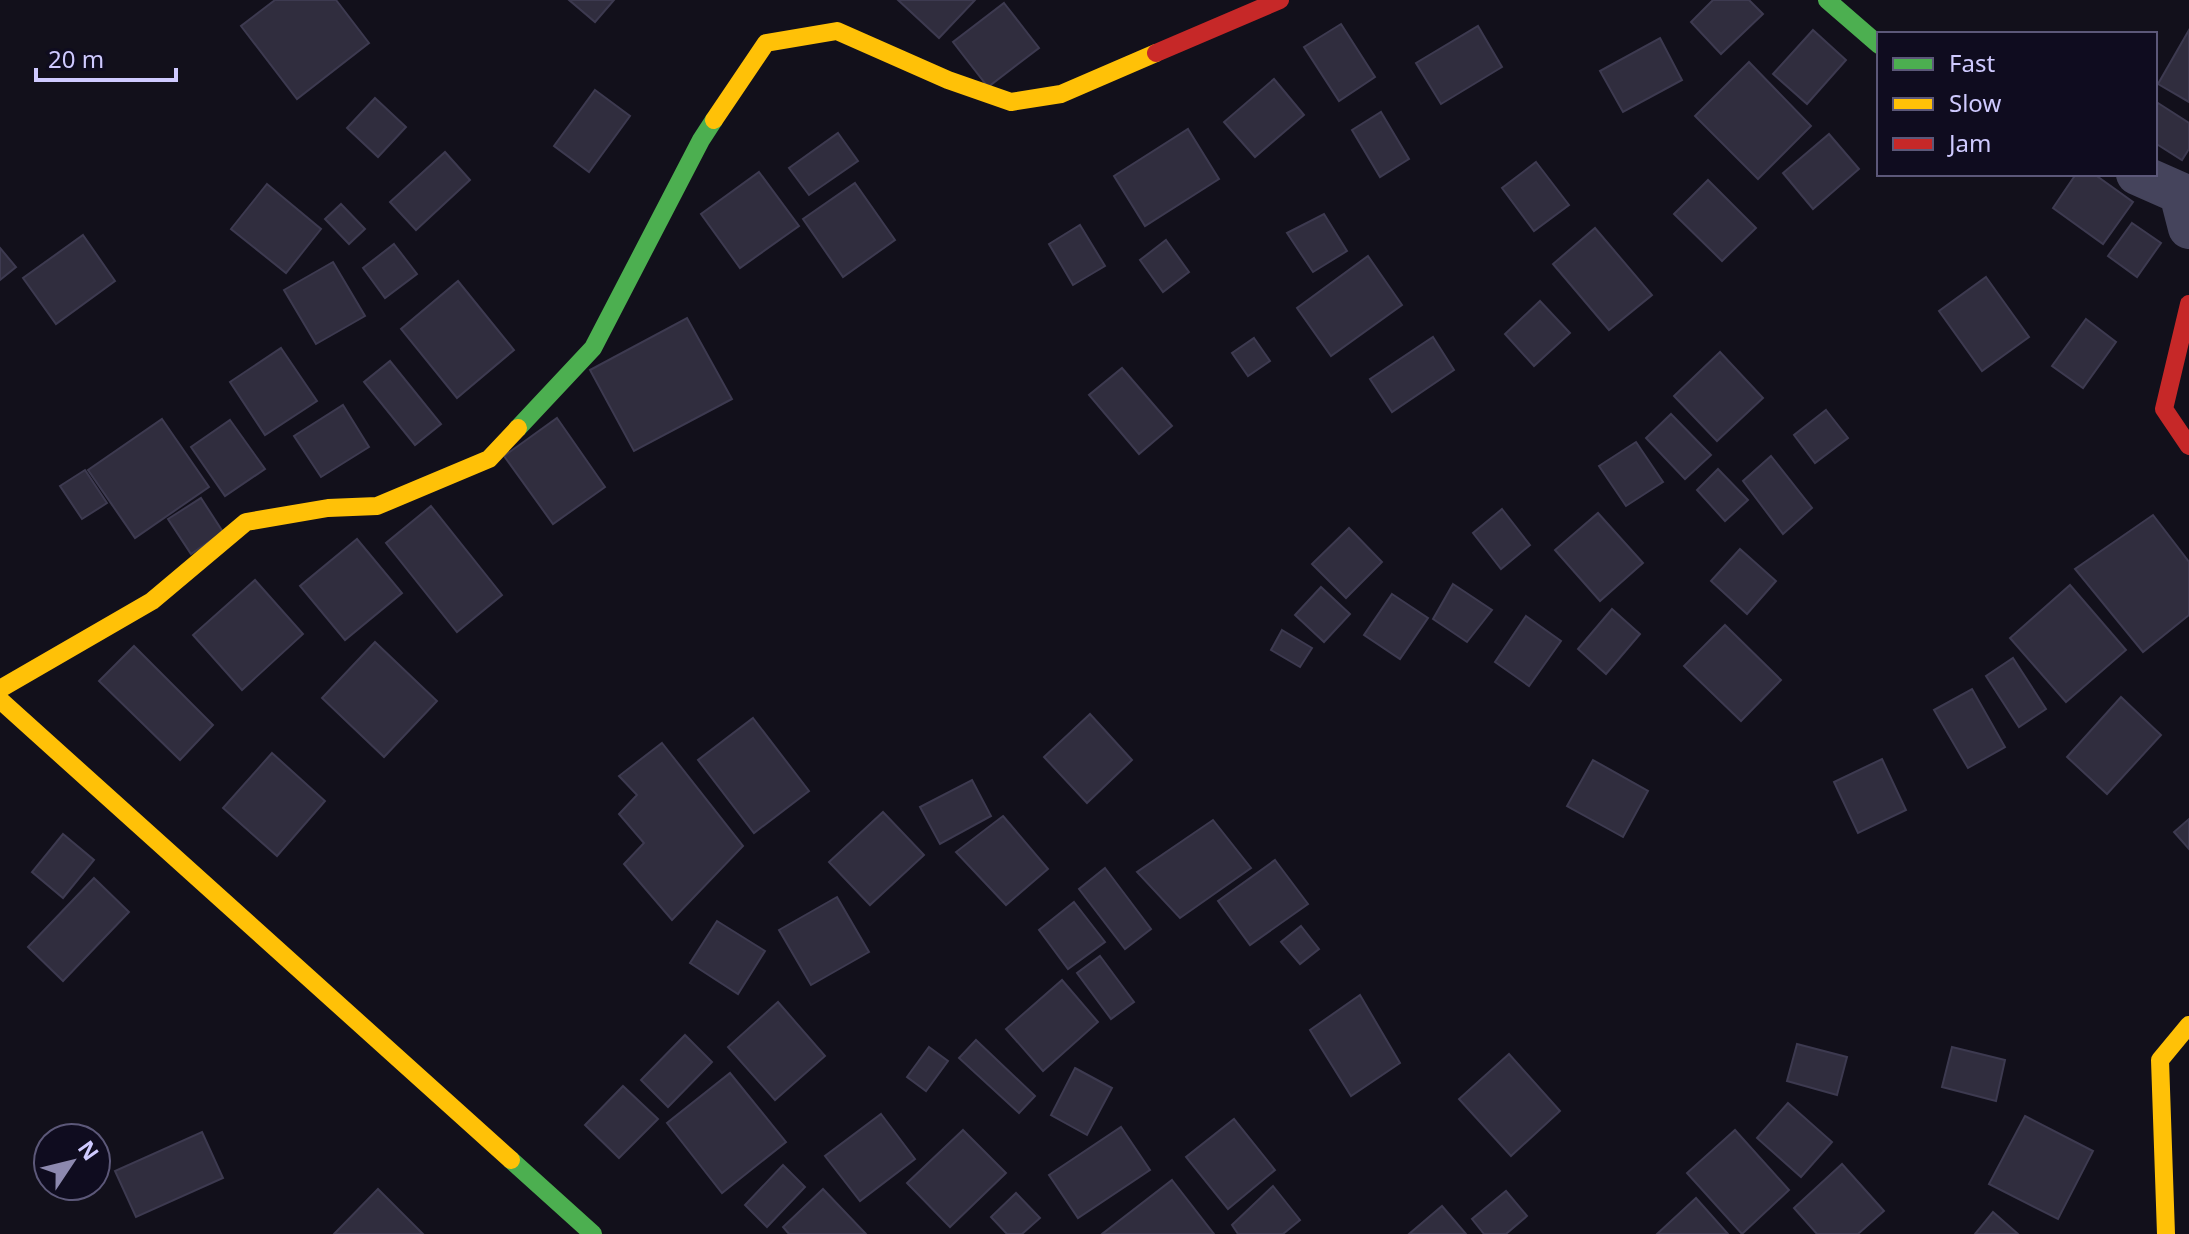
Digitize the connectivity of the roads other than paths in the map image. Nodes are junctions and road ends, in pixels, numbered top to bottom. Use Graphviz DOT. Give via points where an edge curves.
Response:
graph roads {
  1 [pos="1280,0"];
  2 [pos="1827,0"];
  3 [pos="1877,43"];
  4 [pos="2142,176"];
  5 [pos="2189,228"];
  6 [pos="2189,304"];
  7 [pos="2189,446"];
  8 [pos="0,689"];
  9 [pos="0,700"];
  10 [pos="2189,1025"];
  11 [pos="593,1234"];
  12 [pos="2166,1234"];
  1 -- 8 [label="street" via="1061,94 1011,102 837,31 766,43 701,140 593,348 489,459 377,506 246,522 152,601"];
  2 -- 3 [label="street"];
  4 -- 5 [label="street" via="2180,193"];
  6 -- 7 [label="street" via="2164,409"];
  9 -- 11 [label="street"];
  10 -- 12 [label="street" via="2160,1060"];
}
